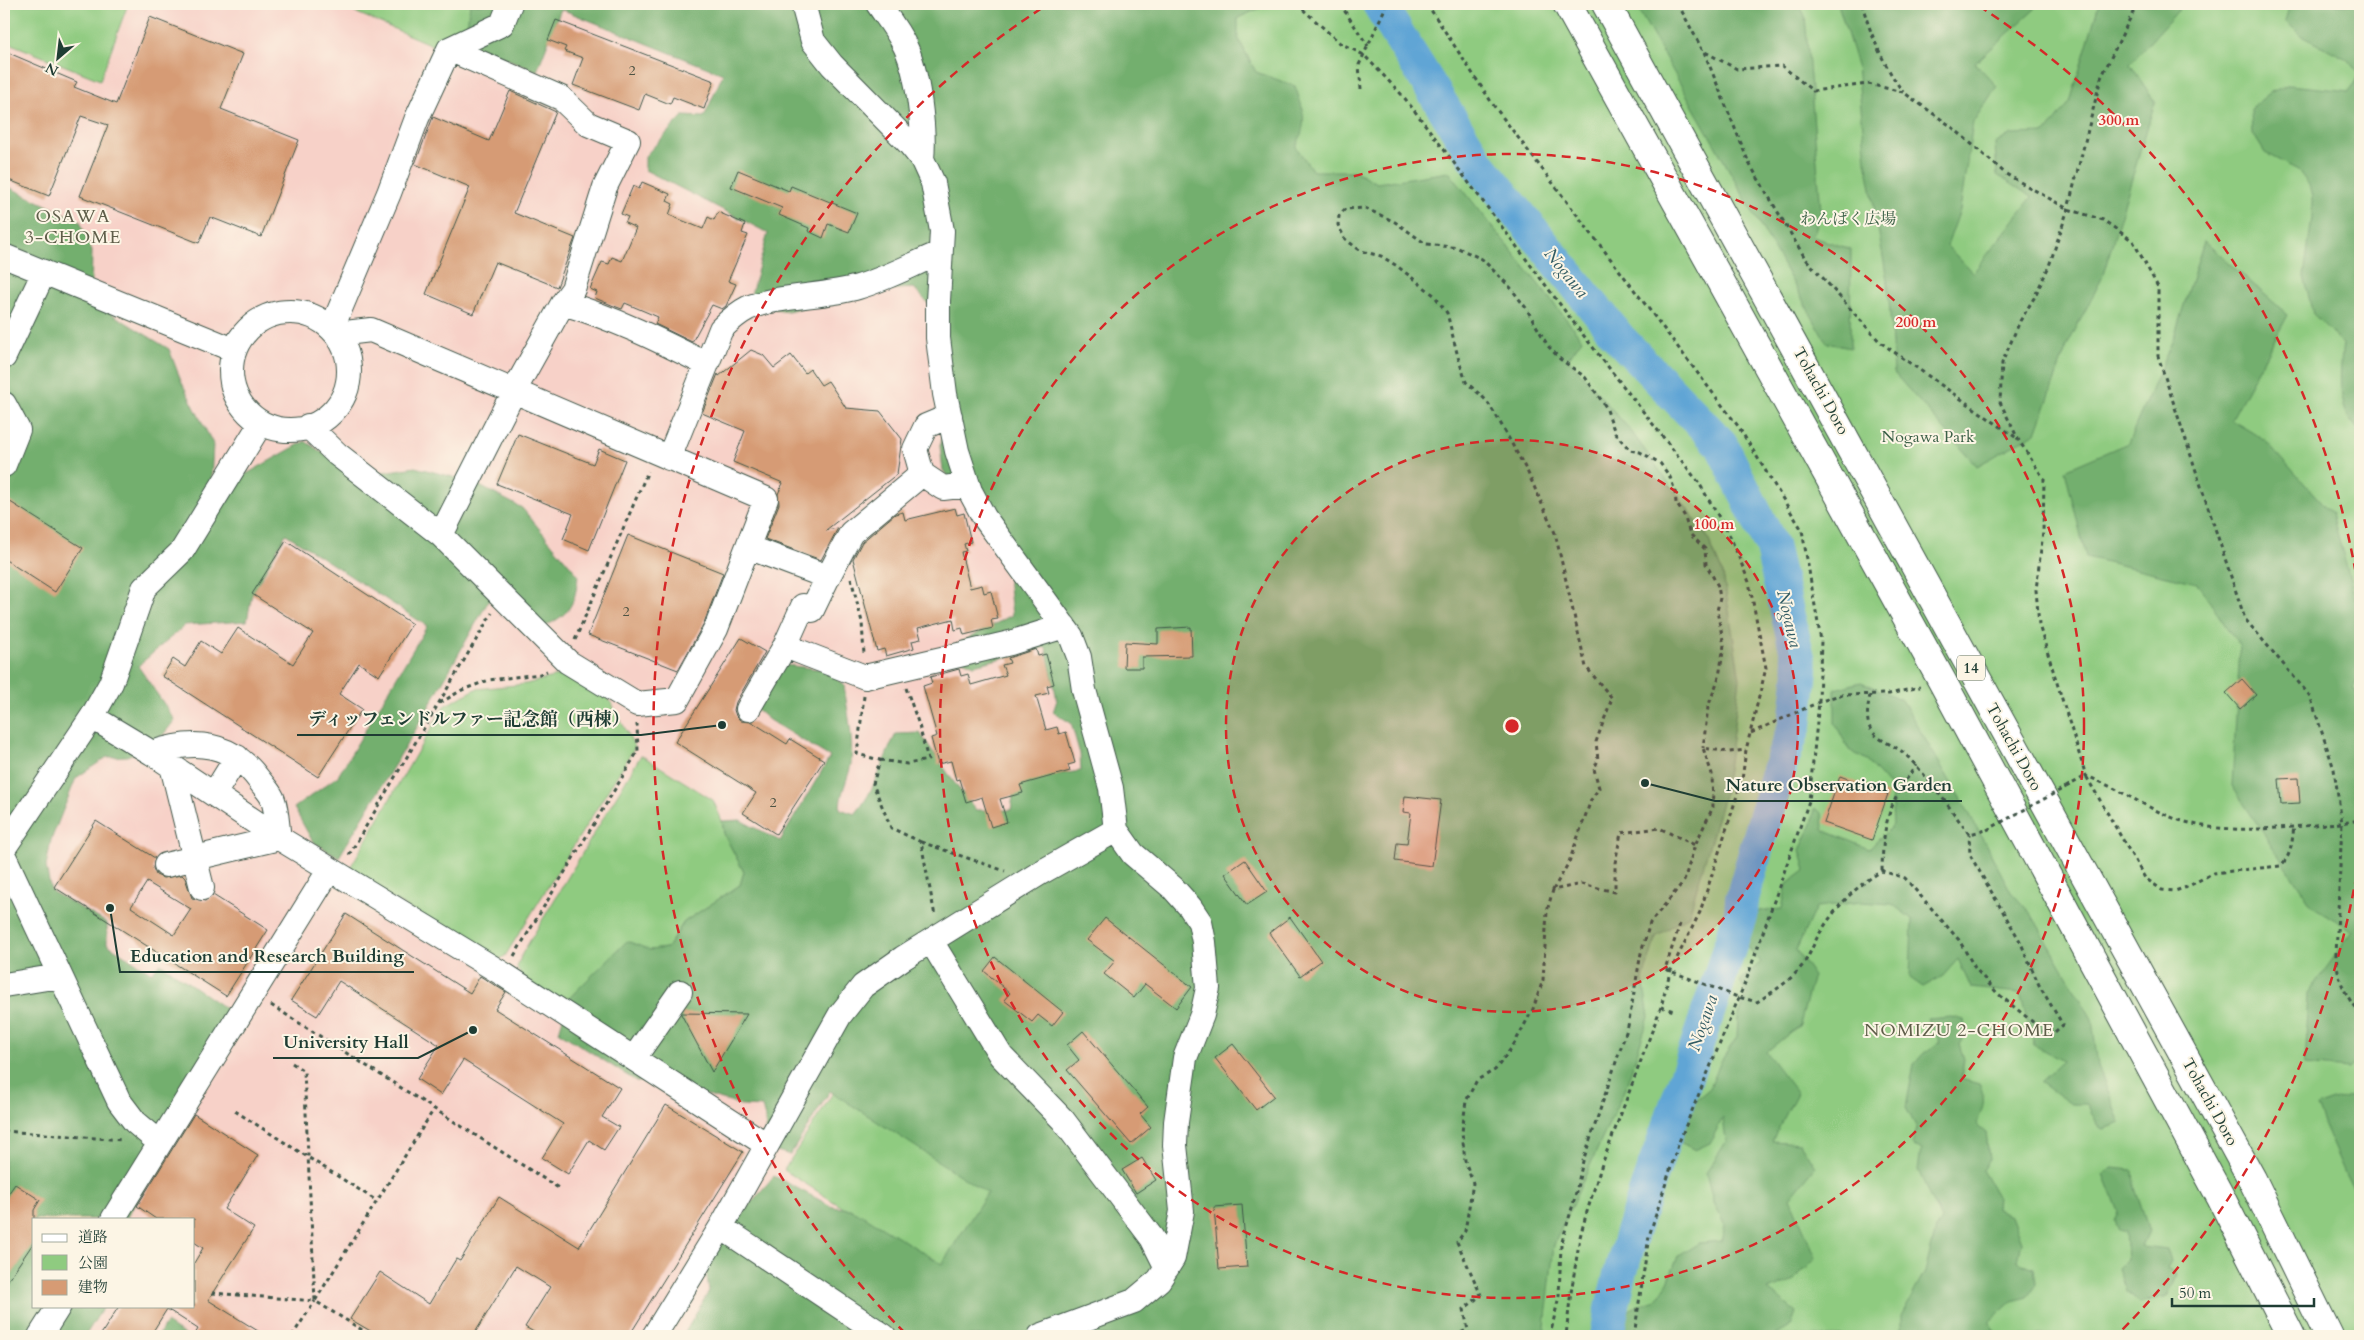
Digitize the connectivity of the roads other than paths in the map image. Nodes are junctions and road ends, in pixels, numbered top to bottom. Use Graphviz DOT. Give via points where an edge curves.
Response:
graph roads {
  1 [pos="510,4"];
  2 [pos="803,4"];
  3 [pos="878,4"];
  4 [pos="1567,4"];
  5 [pos="1606,4"];
  6 [pos="449,49"];
  7 [pos="922,159"];
  8 [pos="940,253"];
  9 [pos="4,256"];
  10 [pos="44,272"];
  11 [pos="563,303"];
  12 [pos="335,331"];
  13 [pos="234,350"];
  14 [pos="4,357"];
  15 [pos="706,364"];
  16 [pos="514,392"];
  17 [pos="4,404"];
  18 [pos="950,416"];
  19 [pos="261,423"];
  20 [pos="308,426"];
  21 [pos="663,455"];
  22 [pos="4,465"];
  23 [pos="922,474"];
  24 [pos="968,485"];
  25 [pos="440,534"];
  26 [pos="748,547"];
  27 [pos="828,577"];
  28 [pos="1064,626"];
  29 [pos="784,646"];
  30 [pos="748,709"];
  31 [pos="92,717"];
  32 [pos="152,753"];
  33 [pos="237,757"];
  34 [pos="172,766"];
  35 [pos="214,794"];
  36 [pos="1116,830"];
  37 [pos="279,838"];
  38 [pos="4,848"];
  39 [pos="4,856"];
  40 [pos="194,858"];
  41 [pos="166,865"];
  42 [pos="334,872"];
  43 [pos="202,888"];
  44 [pos="935,938"];
  45 [pos="59,976"];
  46 [pos="4,985"];
  47 [pos="680,992"];
  48 [pos="634,1058"];
  49 [pos="160,1143"];
  50 [pos="767,1145"];
  51 [pos="114,1218"];
  52 [pos="721,1227"];
  53 [pos="1167,1268"];
  54 [pos="58,1308"];
  55 [pos="40,1336"];
  56 [pos="654,1336"];
  57 [pos="884,1336"];
  58 [pos="1040,1336"];
  59 [pos="2290,1336"];
  60 [pos="2329,1336"];
  1 -- 6 [label="lane" via="502,24"];
  2 -- 7 [label="lane" via="813,41 824,56"];
  3 -- 7 [label="lane" via="905,45 912,65 924,139"];
  4 -- 59 [label="main road, Tohachi Doro / 14" via="1942,681 2220,1196"];
  5 -- 60 [label="main road, Tohachi Doro / 14" via="2252,1179"];
  6 -- 11 [label="lane" via="562,98 588,124 628,141 602,196 573,289"];
  6 -- 12 [label="lane" via="417,118"];
  7 -- 8 [label="lane" via="933,184 942,231"];
  8 -- 15 [label="lane" via="860,286 748,308 721,329"];
  8 -- 18 [label="lane" via="938,338"];
  9 -- 10 [label="lane"];
  10 -- 13 [label="lane"];
  10 -- 14 [label="lane"];
  11 -- 15 [label="lane" via="609,317"];
  11 -- 16 [label="lane"];
  12 -- 13 [label="lane" via="306,313 278,312 258,320 244,333"];
  12 -- 16 [label="lane" via="371,330"];
  12 -- 20 [label="lane" via="349,361 349,382 341,402 331,414 316,425"];
  13 -- 19 [label="lane" via="230,365 236,396 245,410"];
  15 -- 21 [label="lane"];
  16 -- 21 [label="lane"];
  16 -- 25 [label="lane"];
  17 -- 22 [label="lane" via="18,430"];
  18 -- 23 [label="lane" via="926,426 915,449"];
  18 -- 24 [label="lane"];
  19 -- 20 [label="lane" via="291,430"];
  19 -- 31 [label="lane" via="182,551 144,588 111,683"];
  20 -- 25 [label="lane" via="337,454"];
  21 -- 26 [label="lane" via="766,499"];
  23 -- 24 [label="lane" via="943,488"];
  23 -- 27 [label="lane" via="851,533"];
  24 -- 28 [label="lane" via="984,517"];
  25 -- 26 [label="lane" via="567,662 637,704 677,700 716,629"];
  26 -- 27 [label="lane"];
  27 -- 29 [label="lane" via="812,610 803,606"];
  28 -- 29 [label="lane" via="1010,643 865,677"];
  28 -- 36 [label="lane" via="1079,657 1086,700 1111,788"];
  29 -- 30 [label="lane"];
  31 -- 32 [label="lane"];
  31 -- 38 [label="lane"];
  32 -- 33 [label="lane" via="174,745 208,744"];
  32 -- 34 [label="lane"];
  33 -- 35 [label="lane"];
  33 -- 37 [label="lane" via="249,766 273,799"];
  34 -- 35 [label="lane"];
  34 -- 40 [label="lane"];
  35 -- 37 [label="lane"];
  36 -- 44 [label="lane"];
  36 -- 53 [label="lane" via="1133,854 1190,907 1200,922 1204,942 1208,988 1202,1015 1185,1058 1175,1144 1182,1210 1173,1258"];
  37 -- 40 [label="lane"];
  37 -- 42 [label="lane"];
  39 -- 45 [label="lane"];
  40 -- 41 [label="lane"];
  40 -- 43 [label="lane"];
  42 -- 48 [label="lane"];
  42 -- 49 [label="lane"];
  44 -- 50 [label="lane" via="863,986 846,1008"];
  44 -- 53 [label="lane" via="1001,1056 1063,1120 1152,1238"];
  45 -- 46 [label="lane"];
  45 -- 49 [label="lane" via="119,1101 135,1122"];
  47 -- 48 [label="lane"];
  48 -- 50 [label="lane"];
  49 -- 51 [label="lane"];
  50 -- 52 [label="lane"];
  52 -- 56 [label="lane"];
  52 -- 57 [label="lane"];
  53 -- 58 [label="lane" via="1160,1280 1134,1301"];
  54 -- 55 [label="lane"];
}
